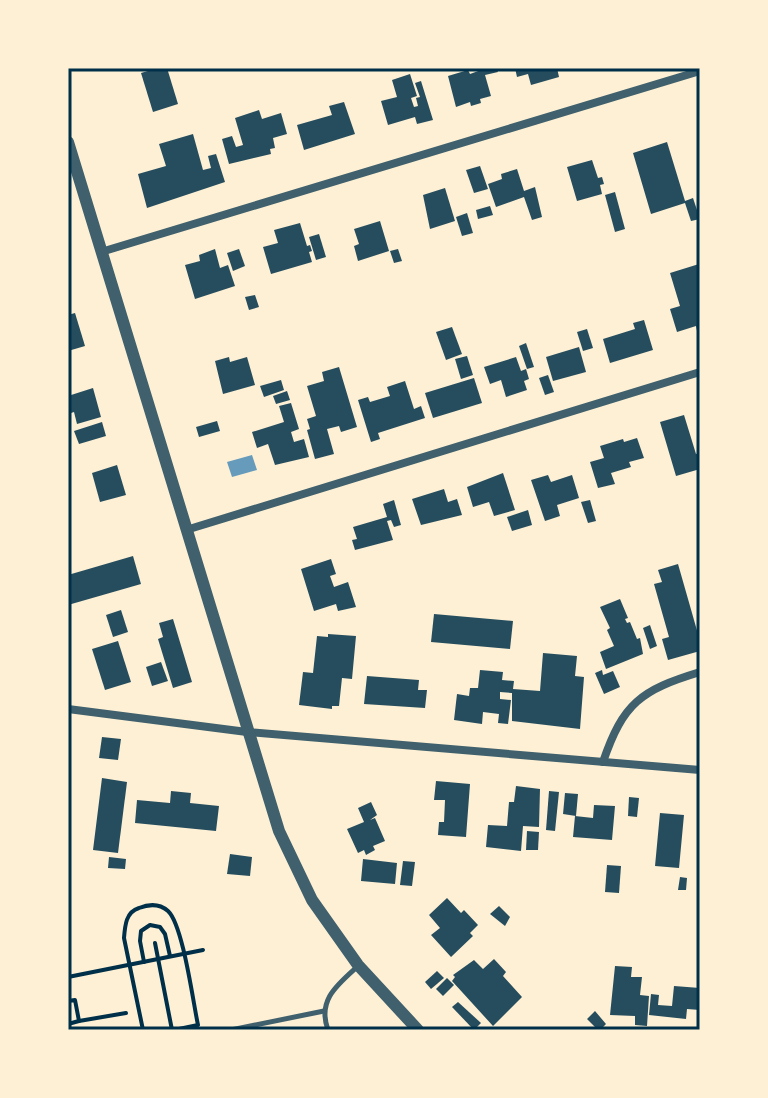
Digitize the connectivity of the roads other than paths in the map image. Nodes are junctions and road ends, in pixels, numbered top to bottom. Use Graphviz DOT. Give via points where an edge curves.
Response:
graph roads {
  1 [pos="700,71"];
  2 [pos="68,142"];
  3 [pos="101,252"];
  4 [pos="700,372"];
  5 [pos="186,530"];
  6 [pos="700,672"];
  7 [pos="68,709"];
  8 [pos="247,732"];
  9 [pos="603,762"];
  10 [pos="700,770"];
  11 [pos="358,965"];
  12 [pos="324,1011"];
  13 [pos="231,1030"];
  14 [pos="328,1030"];
  15 [pos="418,1030"];
  1 -- 3 [label="street"];
  2 -- 3 [label="street"];
  3 -- 5 [label="street"];
  4 -- 5 [label="street"];
  5 -- 8 [label="street"];
  6 -- 9 [label="street" via="666,683 631,706 613,731"];
  7 -- 8 [label="street"];
  8 -- 9 [label="street"];
  8 -- 11 [label="street" via="279,831 312,900"];
  9 -- 10 [label="street"];
  11 -- 12 [label="lane" via="329,993"];
  11 -- 15 [label="street"];
  12 -- 13 [label="lane"];
  12 -- 14 [label="lane"];
}
